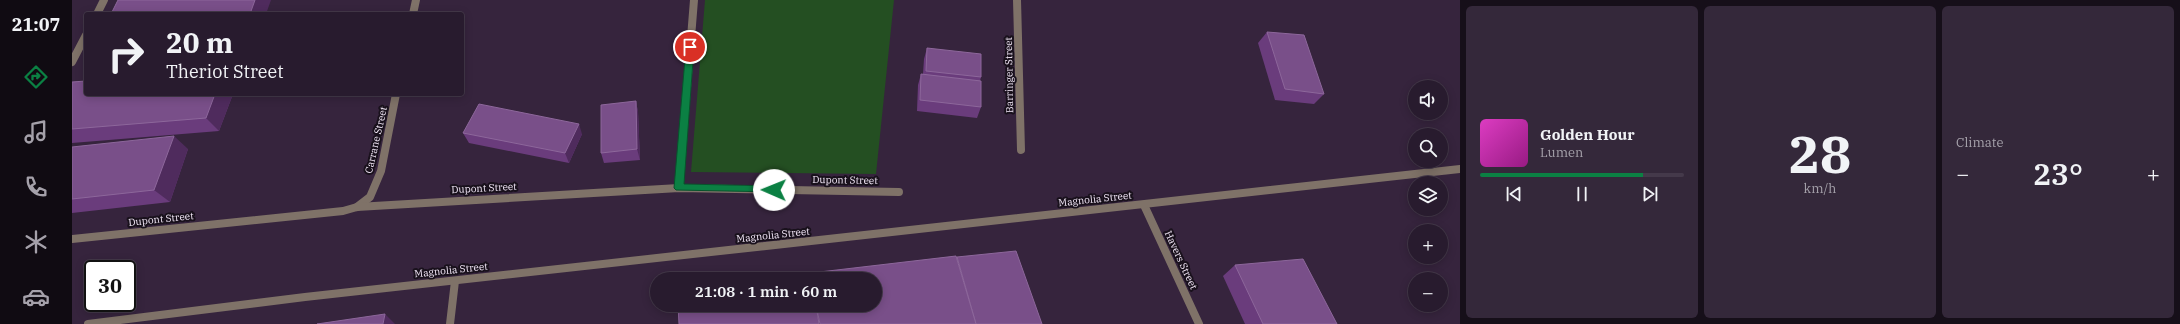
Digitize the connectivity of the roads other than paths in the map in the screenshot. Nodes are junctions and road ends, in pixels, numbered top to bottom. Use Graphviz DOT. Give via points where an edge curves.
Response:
graph roads {
  1 [pos="104,0"];
  2 [pos="416,0"];
  3 [pos="694,0"];
  4 [pos="1017,0"];
  5 [pos="98,12"];
  6 [pos="413,12"];
  7 [pos="84,39"];
  8 [pos="72,62"];
  9 [pos="396,96"];
  10 [pos="1020,150"];
  11 [pos="1460,169"];
  12 [pos="679,188"];
  13 [pos="900,192"];
  14 [pos="1144,205"];
  15 [pos="358,207"];
  16 [pos="72,239"];
  17 [pos="455,281"];
  18 [pos="88,324"];
  19 [pos="450,324"];
  20 [pos="1199,324"];
  1 -- 5 [label="street"];
  2 -- 6 [label="street"];
  3 -- 12 [label="street"];
  4 -- 10 [label="street, Barringer Street"];
  7 -- 8 [label="street"];
  9 -- 15 [label="street, Carrane Street" via="381,171 370,197"];
  11 -- 14 [label="street, Magnolia Street"];
  12 -- 13 [label="street, Dupont Street"];
  12 -- 15 [label="street, Dupont Street"];
  14 -- 17 [label="street, Magnolia Street"];
  14 -- 20 [label="street, Havers Street"];
  15 -- 16 [label="street, Dupont Street" via="342,211"];
  17 -- 18 [label="street, Magnolia Street"];
  17 -- 19 [label="street"];
}
